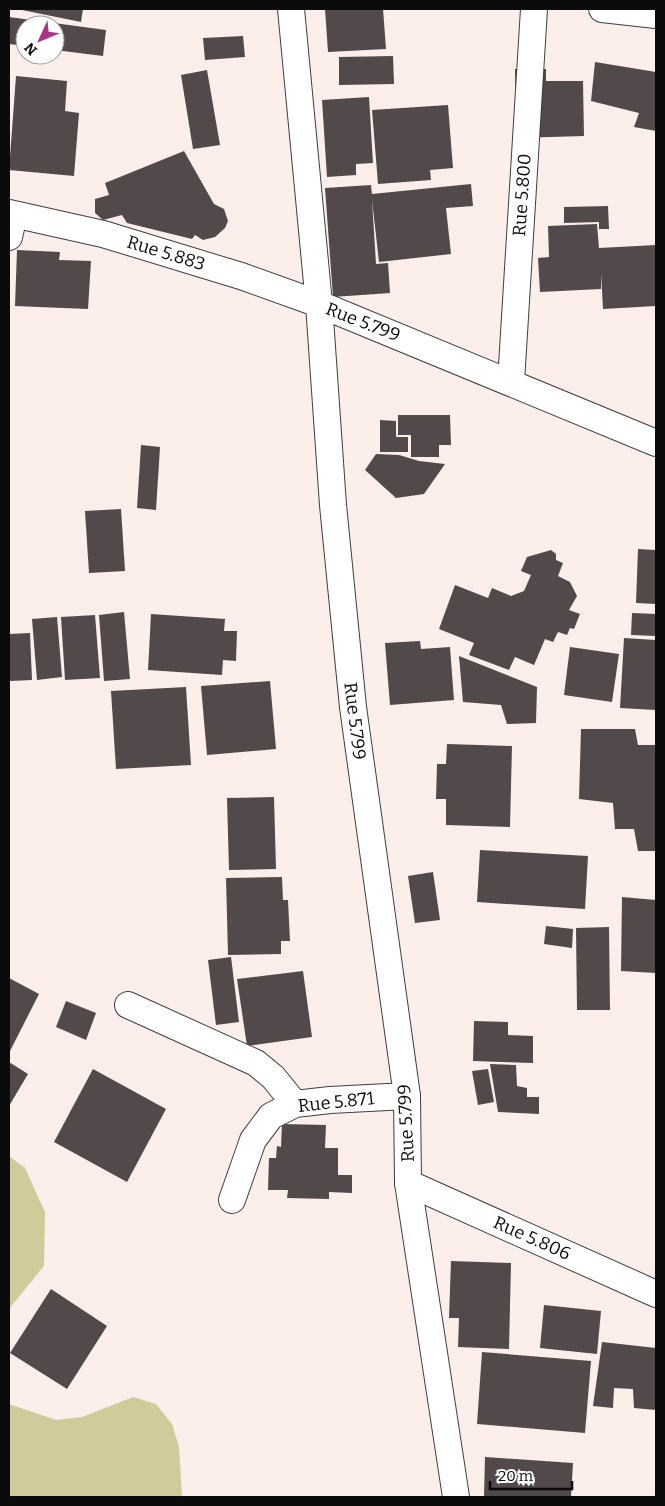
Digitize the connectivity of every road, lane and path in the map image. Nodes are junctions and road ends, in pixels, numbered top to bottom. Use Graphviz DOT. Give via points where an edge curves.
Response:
graph roads {
  1 [pos="291,9"];
  2 [pos="534,9"];
  3 [pos="602,9"];
  4 [pos="656,15"];
  5 [pos="10,222"];
  6 [pos="320,304"];
  7 [pos="511,382"];
  8 [pos="656,443"];
  9 [pos="128,1005"];
  10 [pos="406,1096"];
  11 [pos="295,1104"];
  12 [pos="408,1183"];
  13 [pos="232,1200"];
  14 [pos="656,1294"];
  15 [pos="456,1497"];
  1 -- 6 [label="street"];
  2 -- 7 [label="street, Rue 5.800"];
  3 -- 4 [label="street"];
  5 -- 6 [label="street, Rue 5.883" via="103,234"];
  6 -- 7 [label="street, Rue 5.799"];
  6 -- 10 [label="street, Rue 5.799" via="332,506 353,707"];
  7 -- 8 [label="street, Rue 5.799"];
  9 -- 11 [label="street" via="256,1063 273,1077"];
  10 -- 11 [label="street, Rue 5.871"];
  10 -- 12 [label="street, Rue 5.799"];
  11 -- 13 [label="street, Rue 5.871" via="271,1116 253,1140"];
  12 -- 14 [label="street, Rue 5.806"];
  12 -- 15 [label="street, Rue 5.799"];
}
